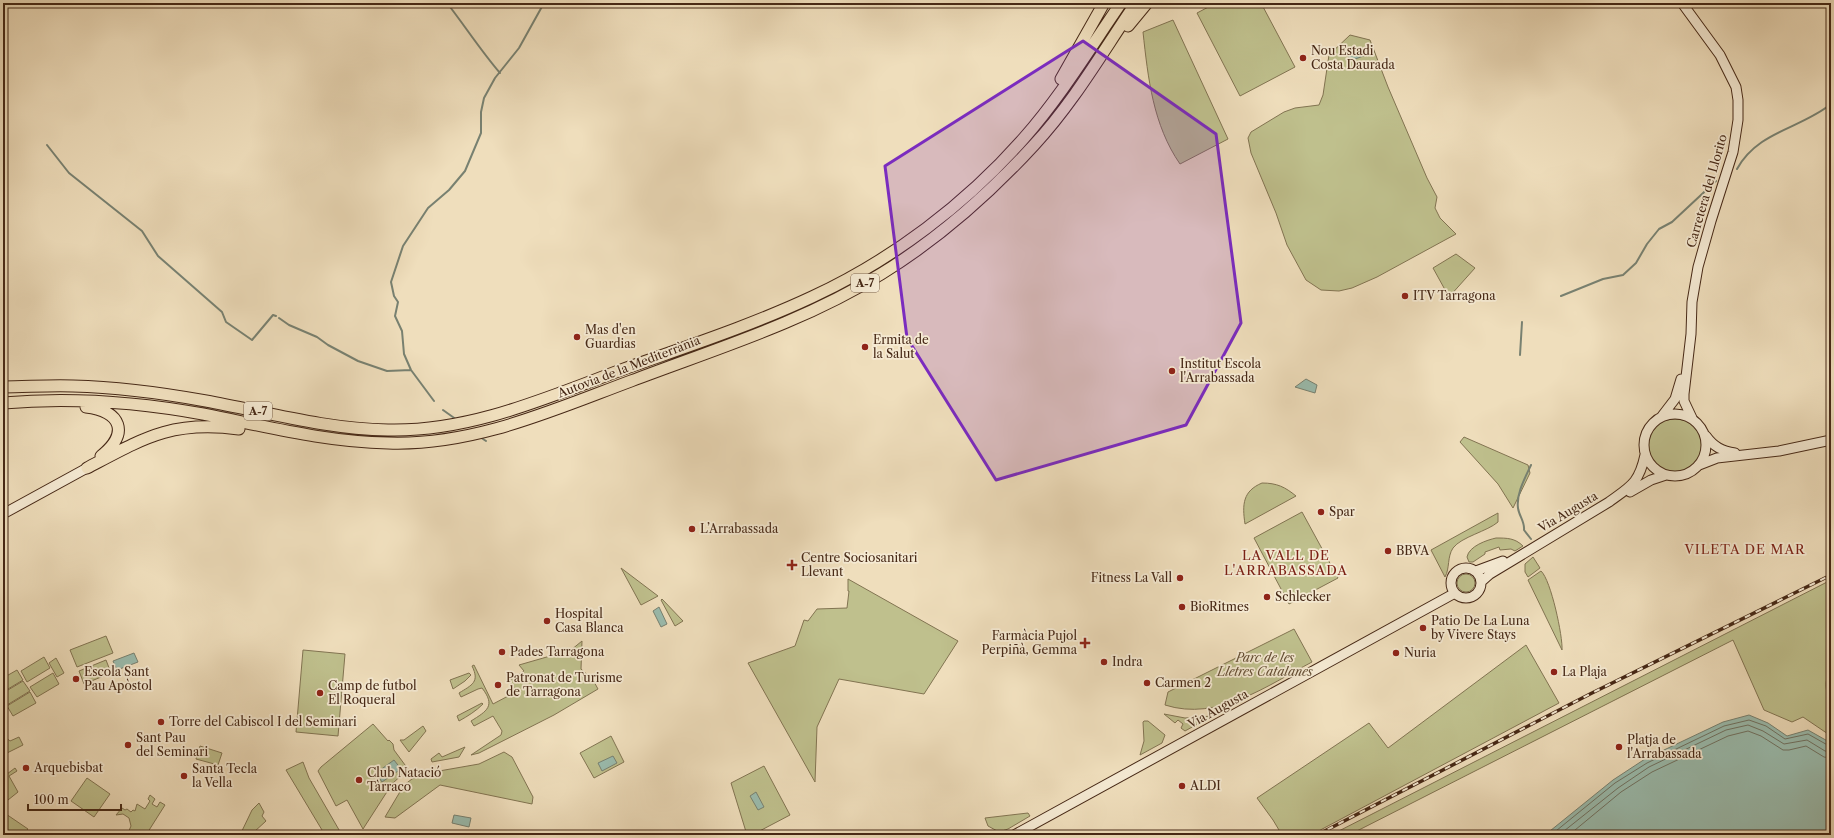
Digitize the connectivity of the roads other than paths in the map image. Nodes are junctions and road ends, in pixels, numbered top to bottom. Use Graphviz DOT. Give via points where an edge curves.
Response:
graph roads {
  1 [pos="1104,3"];
  2 [pos="1121,3"];
  3 [pos="1136,3"];
  4 [pos="1147,3"];
  5 [pos="1682,3"];
  6 [pos="1096,63"];
  7 [pos="954,206"];
  8 [pos="1688,352"];
  9 [pos="3,380"];
  10 [pos="62,386"];
  11 [pos="3,387"];
  12 [pos="3,403"];
  13 [pos="1662,416"];
  14 [pos="1692,418"];
  15 [pos="1705,435"];
  16 [pos="310,436"];
  17 [pos="1831,436"];
  18 [pos="1831,440"];
  19 [pos="1732,452"];
  20 [pos="1764,453"];
  21 [pos="1645,455"];
  22 [pos="1698,466"];
  23 [pos="87,468"];
  24 [pos="1666,475"];
  25 [pos="1609,502"];
  26 [pos="3,514"];
  27 [pos="1524,552"];
  28 [pos="1476,571"];
  29 [pos="1481,582"];
  30 [pos="1455,593"];
  31 [pos="1014,835"];
  1 -- 7 [label="highway" via="1053,93 1021,134"];
  2 -- 7 [label="highway, Autovia de la Mediterrània / A-7" via="1057,96 1025,137"];
  3 -- 6 [label="highway, Autovia de la Mediterrània / A-7"];
  4 -- 6 [label="highway" via="1108,53"];
  5 -- 8 [label="main road, Carretera del Llorito" via="1731,75 1738,100 1733,152 1711,221 1696,281"];
  6 -- 16 [label="highway, Autovia de la Mediterrània / A-7" via="1078,91 1045,132 997,183 960,217 925,245 880,275 816,308 774,327 544,414 500,428 429,442 390,444"];
  7 -- 10 [label="highway, Autovia de la Mediterrània / A-7" via="878,262 811,297 557,394 487,417 454,424 390,430 348,428 150,393"];
  8 -- 13 [label="main road, Carretera del Llorito" via="1675,399"];
  8 -- 14 [label="main road, Carretera del Llorito" via="1684,400"];
  9 -- 10 [label="highway" via="46,381"];
  10 -- 11 [label="highway, Autovia de la Mediterrània / A-7"];
  12 -- 16 [label="highway, Autovia de la Mediterrània / A-7" via="75,400 133,404 200,414"];
  12 -- 23 [label="highway" via="17,406 87,407 109,413 118,425 116,442"];
  13 -- 14 [label="main road" via="1682,414"];
  13 -- 21 [label="main road" via="1651,424 1645,433"];
  14 -- 15 [label="main road" via="1700,425"];
  15 -- 19 [label="main road" via="1714,446"];
  15 -- 22 [label="main road" via="1705,451"];
  16 -- 23 [label="highway" via="221,426 183,427 142,439"];
  17 -- 19 [label="main road" via="1782,447"];
  18 -- 20 [label="main road"];
  19 -- 20 [label="main road"];
  20 -- 22 [label="main road" via="1716,458"];
  21 -- 24 [label="main road" via="1650,464"];
  21 -- 25 [label="main road, Via Augusta" via="1635,483"];
  22 -- 24 [label="main road" via="1679,476"];
  23 -- 26 [label="main road"];
  24 -- 25 [label="main road, Via Augusta"];
  25 -- 27 [label="main road, Via Augusta"];
  27 -- 28 [label="main road, Via Augusta"];
  27 -- 29 [label="main road, Via Augusta"];
  28 -- 29 [label="main road"];
  28 -- 30 [label="main road" via="1463,568 1455,572 1450,581"];
  29 -- 30 [label="main road" via="1479,591 1471,597 1461,597"];
  30 -- 31 [label="main road, Via Augusta"];
}
